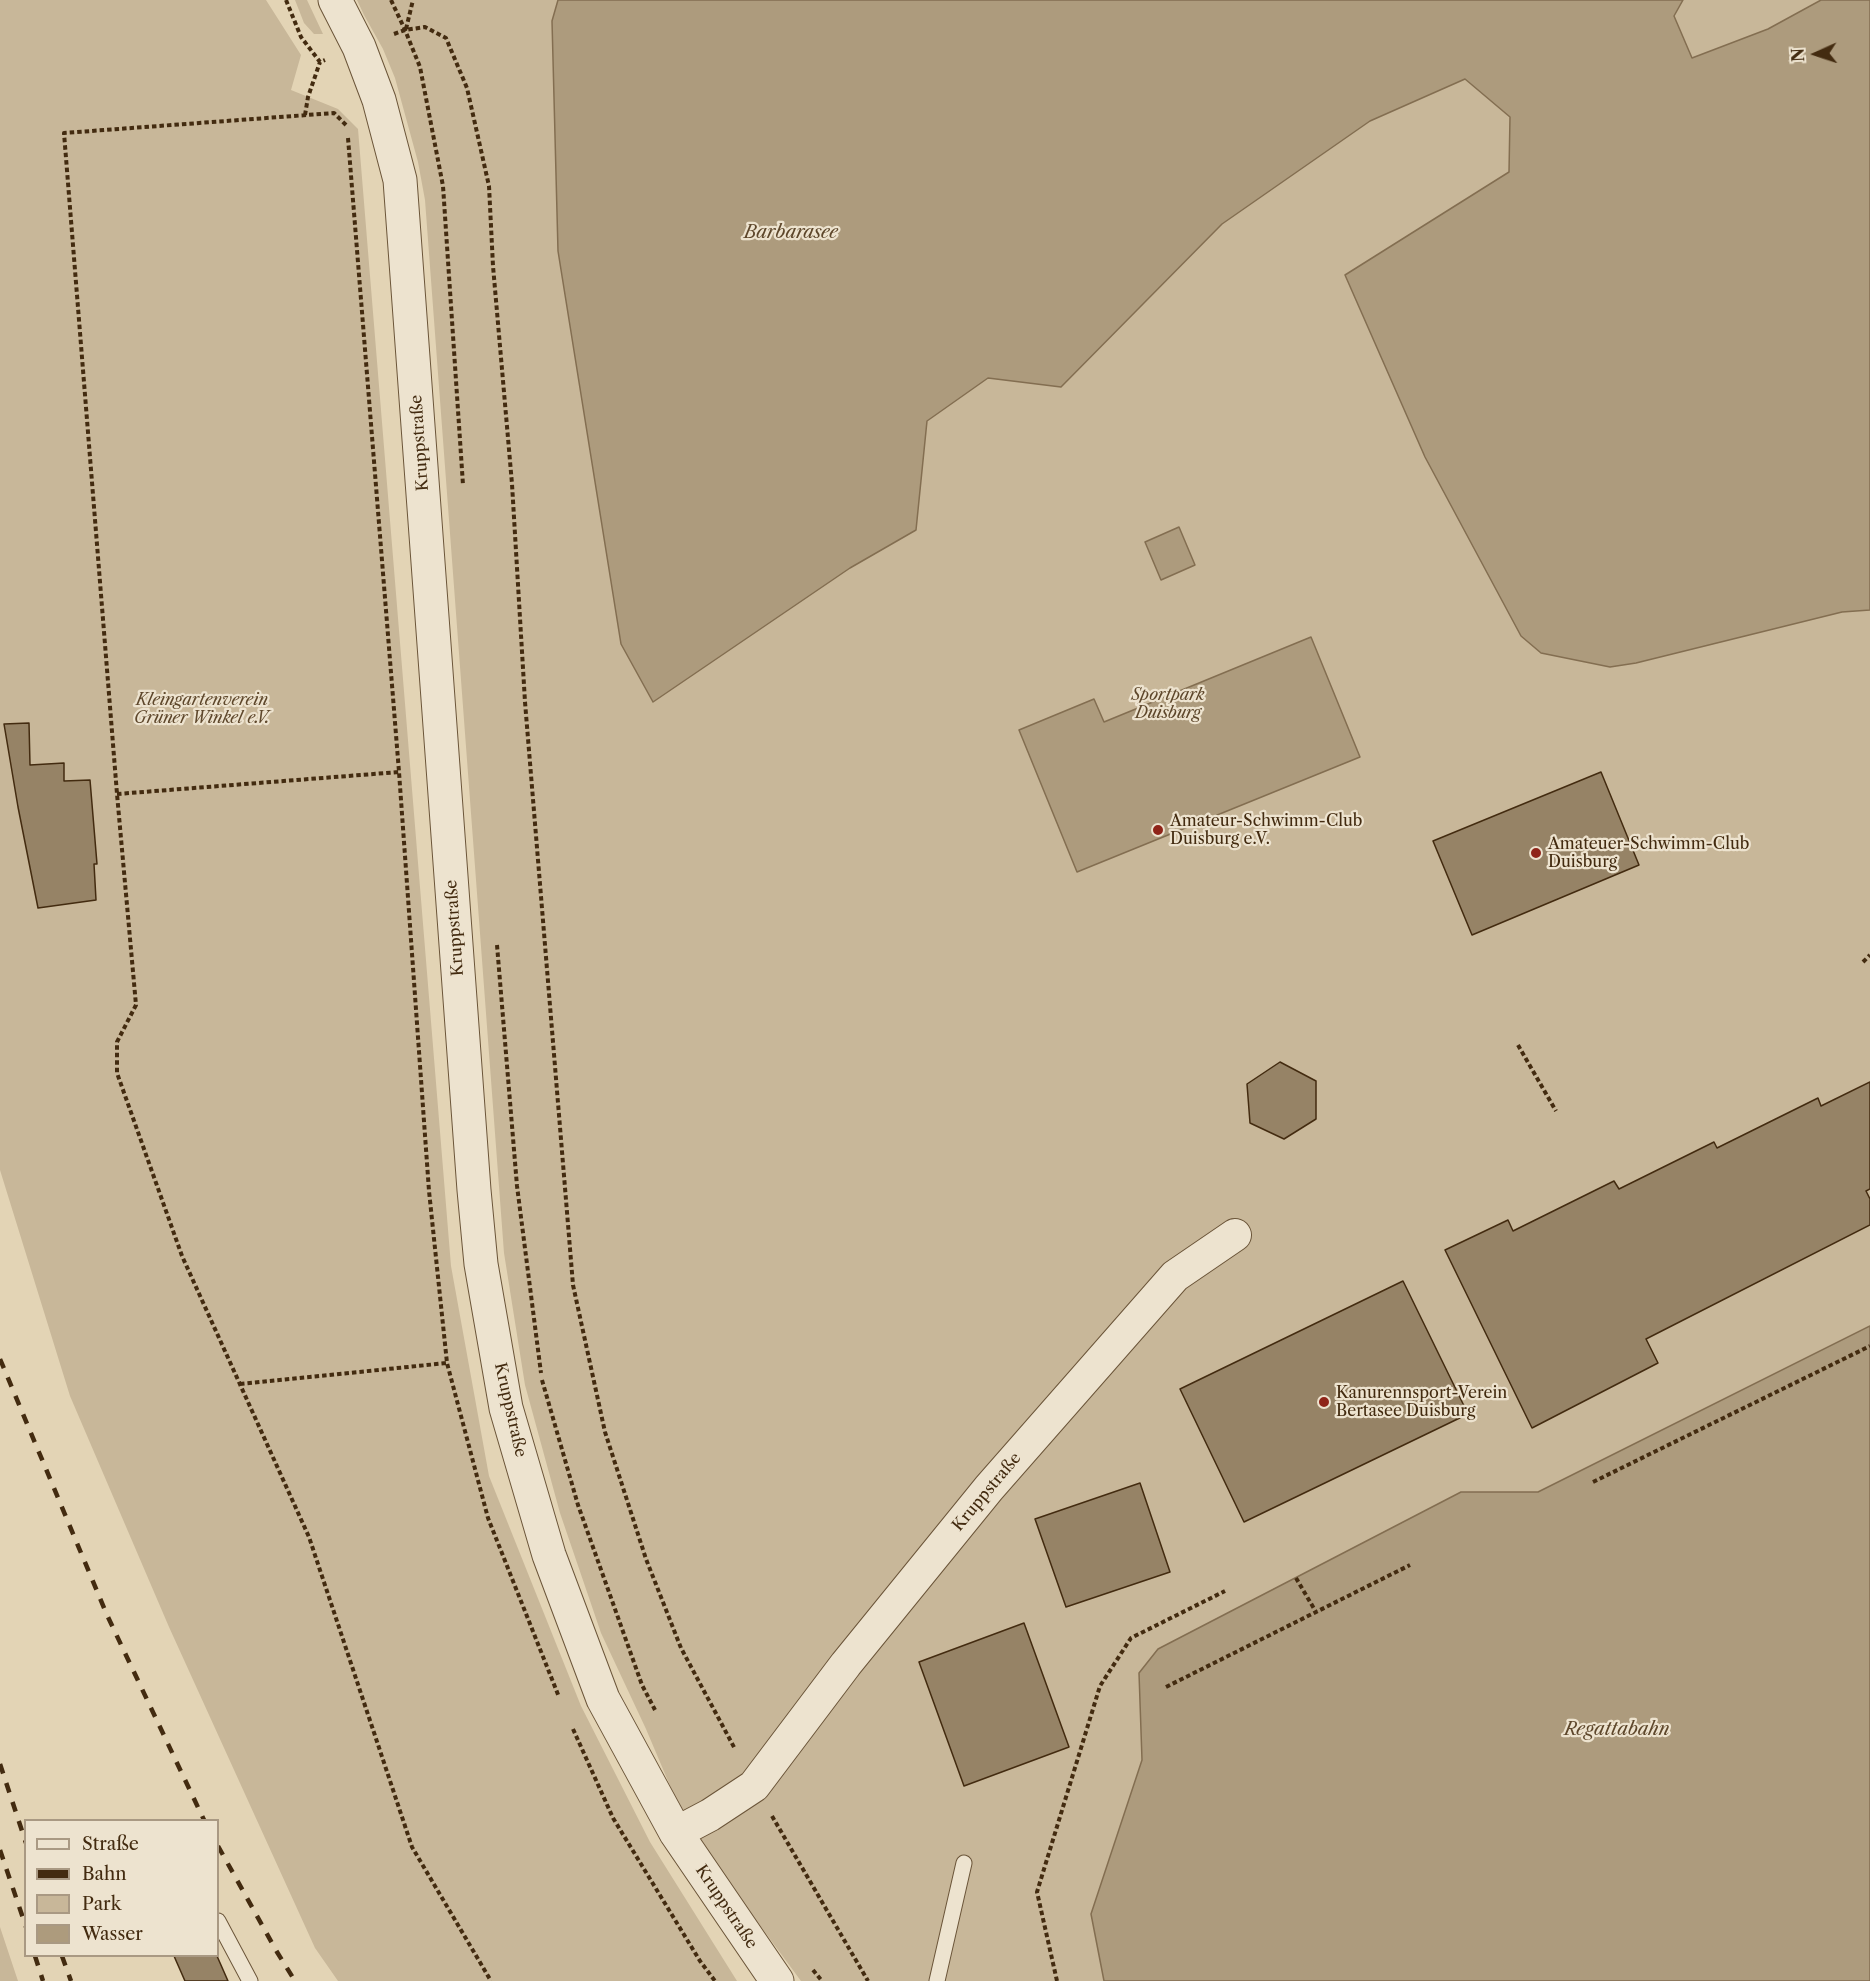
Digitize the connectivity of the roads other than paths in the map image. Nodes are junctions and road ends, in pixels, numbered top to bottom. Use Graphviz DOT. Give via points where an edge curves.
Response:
graph roads {
  1 [pos="335,0"];
  2 [pos="1235,1235"];
  3 [pos="676,1833"];
  4 [pos="964,1863"];
  5 [pos="219,1923"];
  6 [pos="250,1981"];
  7 [pos="777,1981"];
  8 [pos="937,1981"];
  1 -- 3 [label="street, Kruppstraße" via="359,47 379,100 400,180 477,1222 506,1408 549,1555 603,1699"];
  2 -- 3 [label="street, Kruppstraße" via="1175,1276 989,1488 846,1664 754,1786"];
  3 -- 7 [label="street, Kruppstraße"];
  4 -- 8 [label="lane"];
  5 -- 6 [label="lane"];
}
